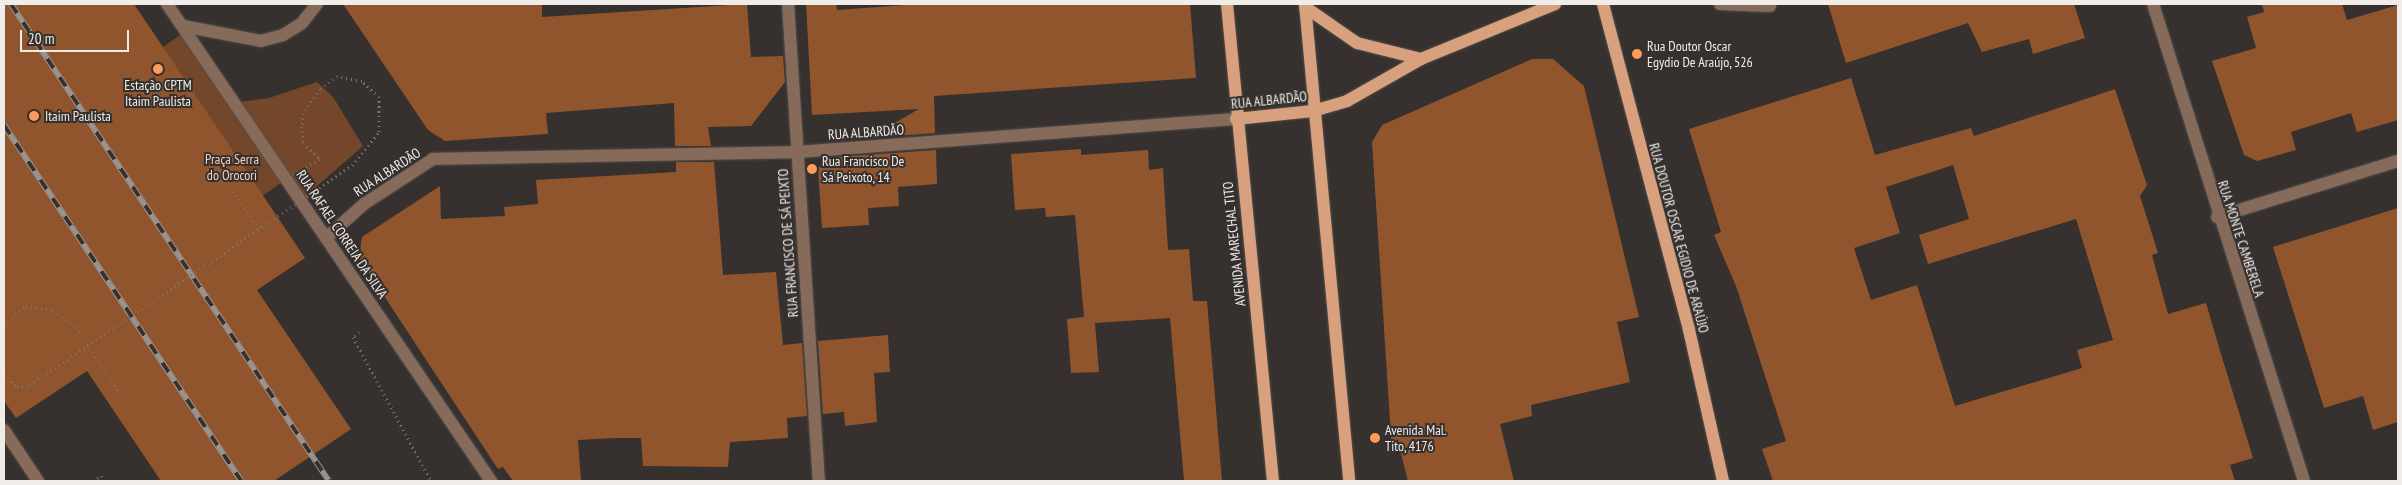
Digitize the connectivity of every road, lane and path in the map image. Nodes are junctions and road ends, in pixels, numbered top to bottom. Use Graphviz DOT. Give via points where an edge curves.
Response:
graph roads {
  1 [pos="167,4"];
  2 [pos="318,4"];
  3 [pos="788,4"];
  4 [pos="1227,4"];
  5 [pos="1555,4"];
  6 [pos="1603,4"];
  7 [pos="1720,4"];
  8 [pos="2152,4"];
  9 [pos="1305,5"];
  10 [pos="1770,6"];
  11 [pos="183,26"];
  12 [pos="1421,59"];
  13 [pos="1314,111"];
  14 [pos="1236,119"];
  15 [pos="797,152"];
  16 [pos="2398,161"];
  17 [pos="286,179"];
  18 [pos="234,191"];
  19 [pos="2217,217"];
  20 [pos="260,231"];
  21 [pos="326,238"];
  22 [pos="380,317"];
  23 [pos="4,324"];
  24 [pos="4,374"];
  25 [pos="120,394"];
  26 [pos="4,430"];
  27 [pos="38,481"];
  28 [pos="92,481"];
  29 [pos="104,481"];
  30 [pos="431,481"];
  31 [pos="491,481"];
  32 [pos="819,481"];
  33 [pos="1273,481"];
  34 [pos="1349,481"];
  35 [pos="1723,481"];
  36 [pos="2304,481"];
  1 -- 11 [label="street, RUA RAFAEL CORREIA DA SILVA"];
  2 -- 11 [label="street" via="302,23 283,35 261,40"];
  3 -- 15 [label="street, RUA FRANCISCO DE SÁ PEIXTO"];
  4 -- 14 [label="main road, AVENIDA MARECHAL TITO"];
  5 -- 12 [label="main road, RUA ALBARDÃO"];
  6 -- 35 [label="main road, RUA DOUTOR OSCAR EGIDIO DE ARAÚJO" via="1689,330"];
  7 -- 10 [label="street"];
  8 -- 19 [label="street, RUA MONTE CAMBERELA"];
  9 -- 12 [label="main road" via="1357,43"];
  9 -- 13 [label="main road"];
  11 -- 17 [label="street, RUA RAFAEL CORREIA DA SILVA"];
  12 -- 13 [label="main road, RUA ALBARDÃO" via="1348,101"];
  13 -- 14 [label="main road, RUA ALBARDÃO"];
  13 -- 34 [label="main road"];
  14 -- 15 [label="street, RUA ALBARDÃO"];
  14 -- 33 [label="main road, AVENIDA MARECHAL TITO"];
  15 -- 21 [label="street, RUA ALBARDÃO" via="433,159 364,204"];
  15 -- 32 [label="street, RUA FRANCISCO DE SÁ PEIXTO"];
  16 -- 19 [label="street"];
  17 -- 20 [label="path, bridge" via="320,159 303,143 302,126 303,113 320,89 337,76 362,81 380,97 379,132 352,165"];
  17 -- 21 [label="street, RUA RAFAEL CORREIA DA SILVA"];
  18 -- 20 [label="path"];
  19 -- 36 [label="street, RUA MONTE CAMBERELA"];
  20 -- 24 [label="path, bridge" via="30,385 17,387"];
  21 -- 22 [label="street, RUA RAFAEL CORREIA DA SILVA"];
  22 -- 30 [label="path" via="354,336"];
  22 -- 31 [label="street, RUA RAFAEL CORREIA DA SILVA"];
  23 -- 25 [label="path" via="26,306 54,310 78,332"];
  26 -- 27 [label="street"];
  28 -- 29 [label="path" via="101,476"];
}
